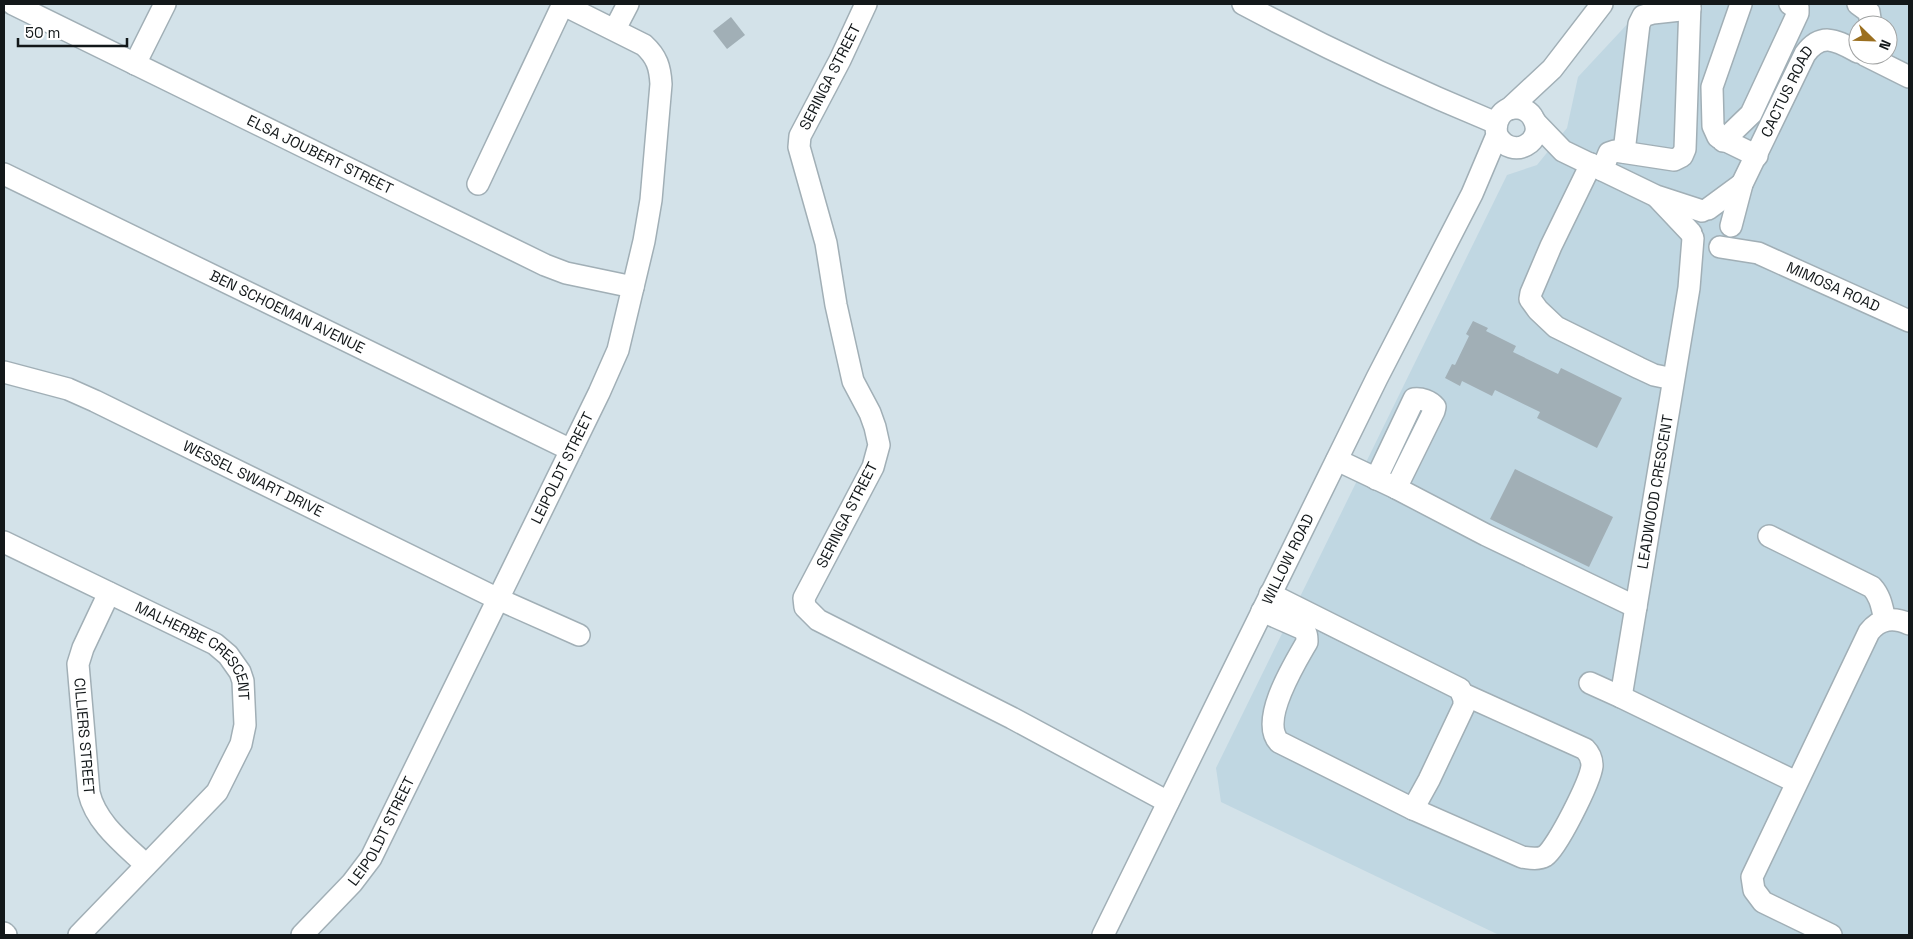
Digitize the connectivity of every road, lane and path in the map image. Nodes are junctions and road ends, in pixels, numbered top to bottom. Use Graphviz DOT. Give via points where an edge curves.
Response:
graph roads {
  1 [pos="13,4"];
  2 [pos="165,4"];
  3 [pos="562,4"];
  4 [pos="628,4"];
  5 [pos="866,4"];
  6 [pos="1243,4"];
  7 [pos="1602,4"];
  8 [pos="1741,4"];
  9 [pos="1790,4"];
  10 [pos="1858,4"];
  11 [pos="1690,6"];
  12 [pos="35,9"];
  13 [pos="1870,15"];
  14 [pos="615,29"];
  15 [pos="1848,48"];
  16 [pos="135,64"];
  17 [pos="1885,65"];
  18 [pos="1552,69"];
  19 [pos="1909,77"];
  20 [pos="1501,122"];
  21 [pos="1535,122"];
  22 [pos="1723,141"];
  23 [pos="1522,147"];
  24 [pos="1563,151"];
  25 [pos="1624,152"];
  26 [pos="1757,156"];
  27 [pos="1596,167"];
  28 [pos="4,174"];
  29 [pos="478,184"];
  30 [pos="1742,184"];
  31 [pos="1476,186"];
  32 [pos="1656,196"];
  33 [pos="1705,210"];
  34 [pos="1692,235"];
  35 [pos="1723,238"];
  36 [pos="633,287"];
  37 [pos="1689,288"];
  38 [pos="1909,321"];
  39 [pos="4,372"];
  40 [pos="1673,379"];
  41 [pos="570,450"];
  42 [pos="1337,460"];
  43 [pos="1376,479"];
  44 [pos="1396,488"];
  45 [pos="1769,536"];
  46 [pos="4,542"];
  47 [pos="109,594"];
  48 [pos="498,599"];
  49 [pos="1266,603"];
  50 [pos="1636,607"];
  51 [pos="1885,620"];
  52 [pos="1909,624"];
  53 [pos="579,635"];
  54 [pos="1590,684"];
  55 [pos="1463,694"];
  56 [pos="1621,697"];
  57 [pos="1796,782"];
  58 [pos="1168,802"];
  59 [pos="1413,809"];
  60 [pos="146,865"];
  61 [pos="79,935"];
  62 [pos="302,935"];
  63 [pos="1103,935"];
  64 [pos="1831,935"];
  1 -- 12 [label="street, ELSA JOUBERT STREET"];
  2 -- 16 [label="street"];
  3 -- 14 [label="street, LEIPOLDT STREET"];
  3 -- 29 [label="street"];
  4 -- 14 [label="street"];
  5 -- 58 [label="street, SERINGA STREET" via="800,136 798,147 826,242 853,381 876,426 879,445 873,467 804,598 804,607 818,620 1012,718"];
  6 -- 20 [label="street" via="1336,53 1419,91"];
  7 -- 18 [label="street, WILLOW ROAD"];
  8 -- 22 [label="street" via="1711,94 1713,126"];
  9 -- 22 [label="street" via="1798,8 1798,13 1751,114"];
  10 -- 13 [label="street"];
  11 -- 25 [label="street" via="1643,16 1639,24"];
  11 -- 25 [label="street" via="1685,149 1682,156 1674,160"];
  12 -- 16 [label="street, ELSA JOUBERT STREET"];
  14 -- 36 [label="street, LEIPOLDT STREET" via="644,45 654,54 660,68 650,206"];
  15 -- 26 [label="street, CACTUS ROAD" via="1829,39 1816,43 1805,54"];
  16 -- 36 [label="street, ELSA JOUBERT STREET" via="545,264 566,273"];
  17 -- 19 [label="street"];
  18 -- 20 [label="street, WILLOW ROAD"];
  18 -- 21 [label="street, WILLOW ROAD"];
  20 -- 21 [label="street" via="1516,108 1531,114"];
  20 -- 23 [label="street" via="1504,145"];
  20 -- 31 [label="street, WILLOW ROAD"];
  21 -- 23 [label="street, WILLOW ROAD" via="1535,135"];
  21 -- 24 [label="street, MIMOSA ROAD"];
  22 -- 26 [label="street"];
  23 -- 24 [label="street, MIMOSA ROAD"];
  23 -- 31 [label="street, WILLOW ROAD"];
  24 -- 27 [label="street, MIMOSA ROAD"];
  25 -- 27 [label="street" via="1609,152"];
  26 -- 30 [label="street, CACTUS ROAD"];
  27 -- 32 [label="street, MIMOSA ROAD"];
  27 -- 40 [label="street" via="1551,246 1530,299 1556,327 1639,368"];
  28 -- 41 [label="street, BEN SCHOEMAN AVENUE"];
  30 -- 33 [label="street, CACTUS ROAD"];
  30 -- 35 [label="street, CACTUS ROAD"];
  31 -- 42 [label="street, WILLOW ROAD"];
  32 -- 33 [label="street, MIMOSA ROAD"];
  32 -- 34 [label="street, MIMOSA ROAD"];
  33 -- 34 [label="street" via="1694,218"];
  33 -- 35 [label="street, MIMOSA ROAD" via="1716,209 1728,219"];
  34 -- 35 [label="street, MIMOSA ROAD" via="1700,246"];
  34 -- 37 [label="street, LEADWOOD CRESCENT"];
  35 -- 37 [label="street, LEADWOOD CRESCENT" via="1694,276"];
  35 -- 38 [label="street, MIMOSA ROAD"];
  36 -- 41 [label="street, LEIPOLDT STREET" via="614,360"];
  37 -- 40 [label="street, LEADWOOD CRESCENT"];
  39 -- 48 [label="street, WESSEL SWART DRIVE" via="68,389 95,401"];
  40 -- 50 [label="street, LEADWOOD CRESCENT"];
  41 -- 48 [label="street, LEIPOLDT STREET"];
  42 -- 43 [label="street"];
  42 -- 49 [label="street, WILLOW ROAD"];
  43 -- 44 [label="street"];
  43 -- 44 [label="street" via="1414,399 1433,404 1434,410"];
  44 -- 50 [label="street"];
  45 -- 51 [label="street" via="1872,587 1881,601"];
  46 -- 47 [label="street, MALHERBE CRESCENT"];
  47 -- 60 [label="street, CILLIERS STREET" via="82,648 78,664 88,793 98,817"];
  47 -- 60 [label="street, MALHERBE CRESCENT" via="224,650 243,681 244,736 221,786"];
  48 -- 53 [label="street, WESSEL SWART DRIVE"];
  48 -- 62 [label="street, LEIPOLDT STREET" via="371,858 352,883"];
  49 -- 55 [label="street" via="1452,686"];
  49 -- 58 [label="street, WILLOW ROAD"];
  49 -- 59 [label="street" via="1304,630 1307,638 1281,691 1274,714 1275,738 1283,745"];
  50 -- 56 [label="street, LEADWOOD CRESCENT"];
  51 -- 52 [label="street" via="1895,618"];
  51 -- 57 [label="street" via="1872,628 1866,638"];
  54 -- 56 [label="street"];
  55 -- 59 [label="street" via="1464,706"];
  55 -- 59 [label="street" via="1585,749 1592,765 1585,787 1555,843 1540,858 1522,857"];
  56 -- 57 [label="street"];
  57 -- 64 [label="street" via="1758,862 1752,884 1757,897 1763,902"];
  58 -- 63 [label="street, WILLOW ROAD"];
  60 -- 61 [label="street, MALHERBE CRESCENT"];
}
